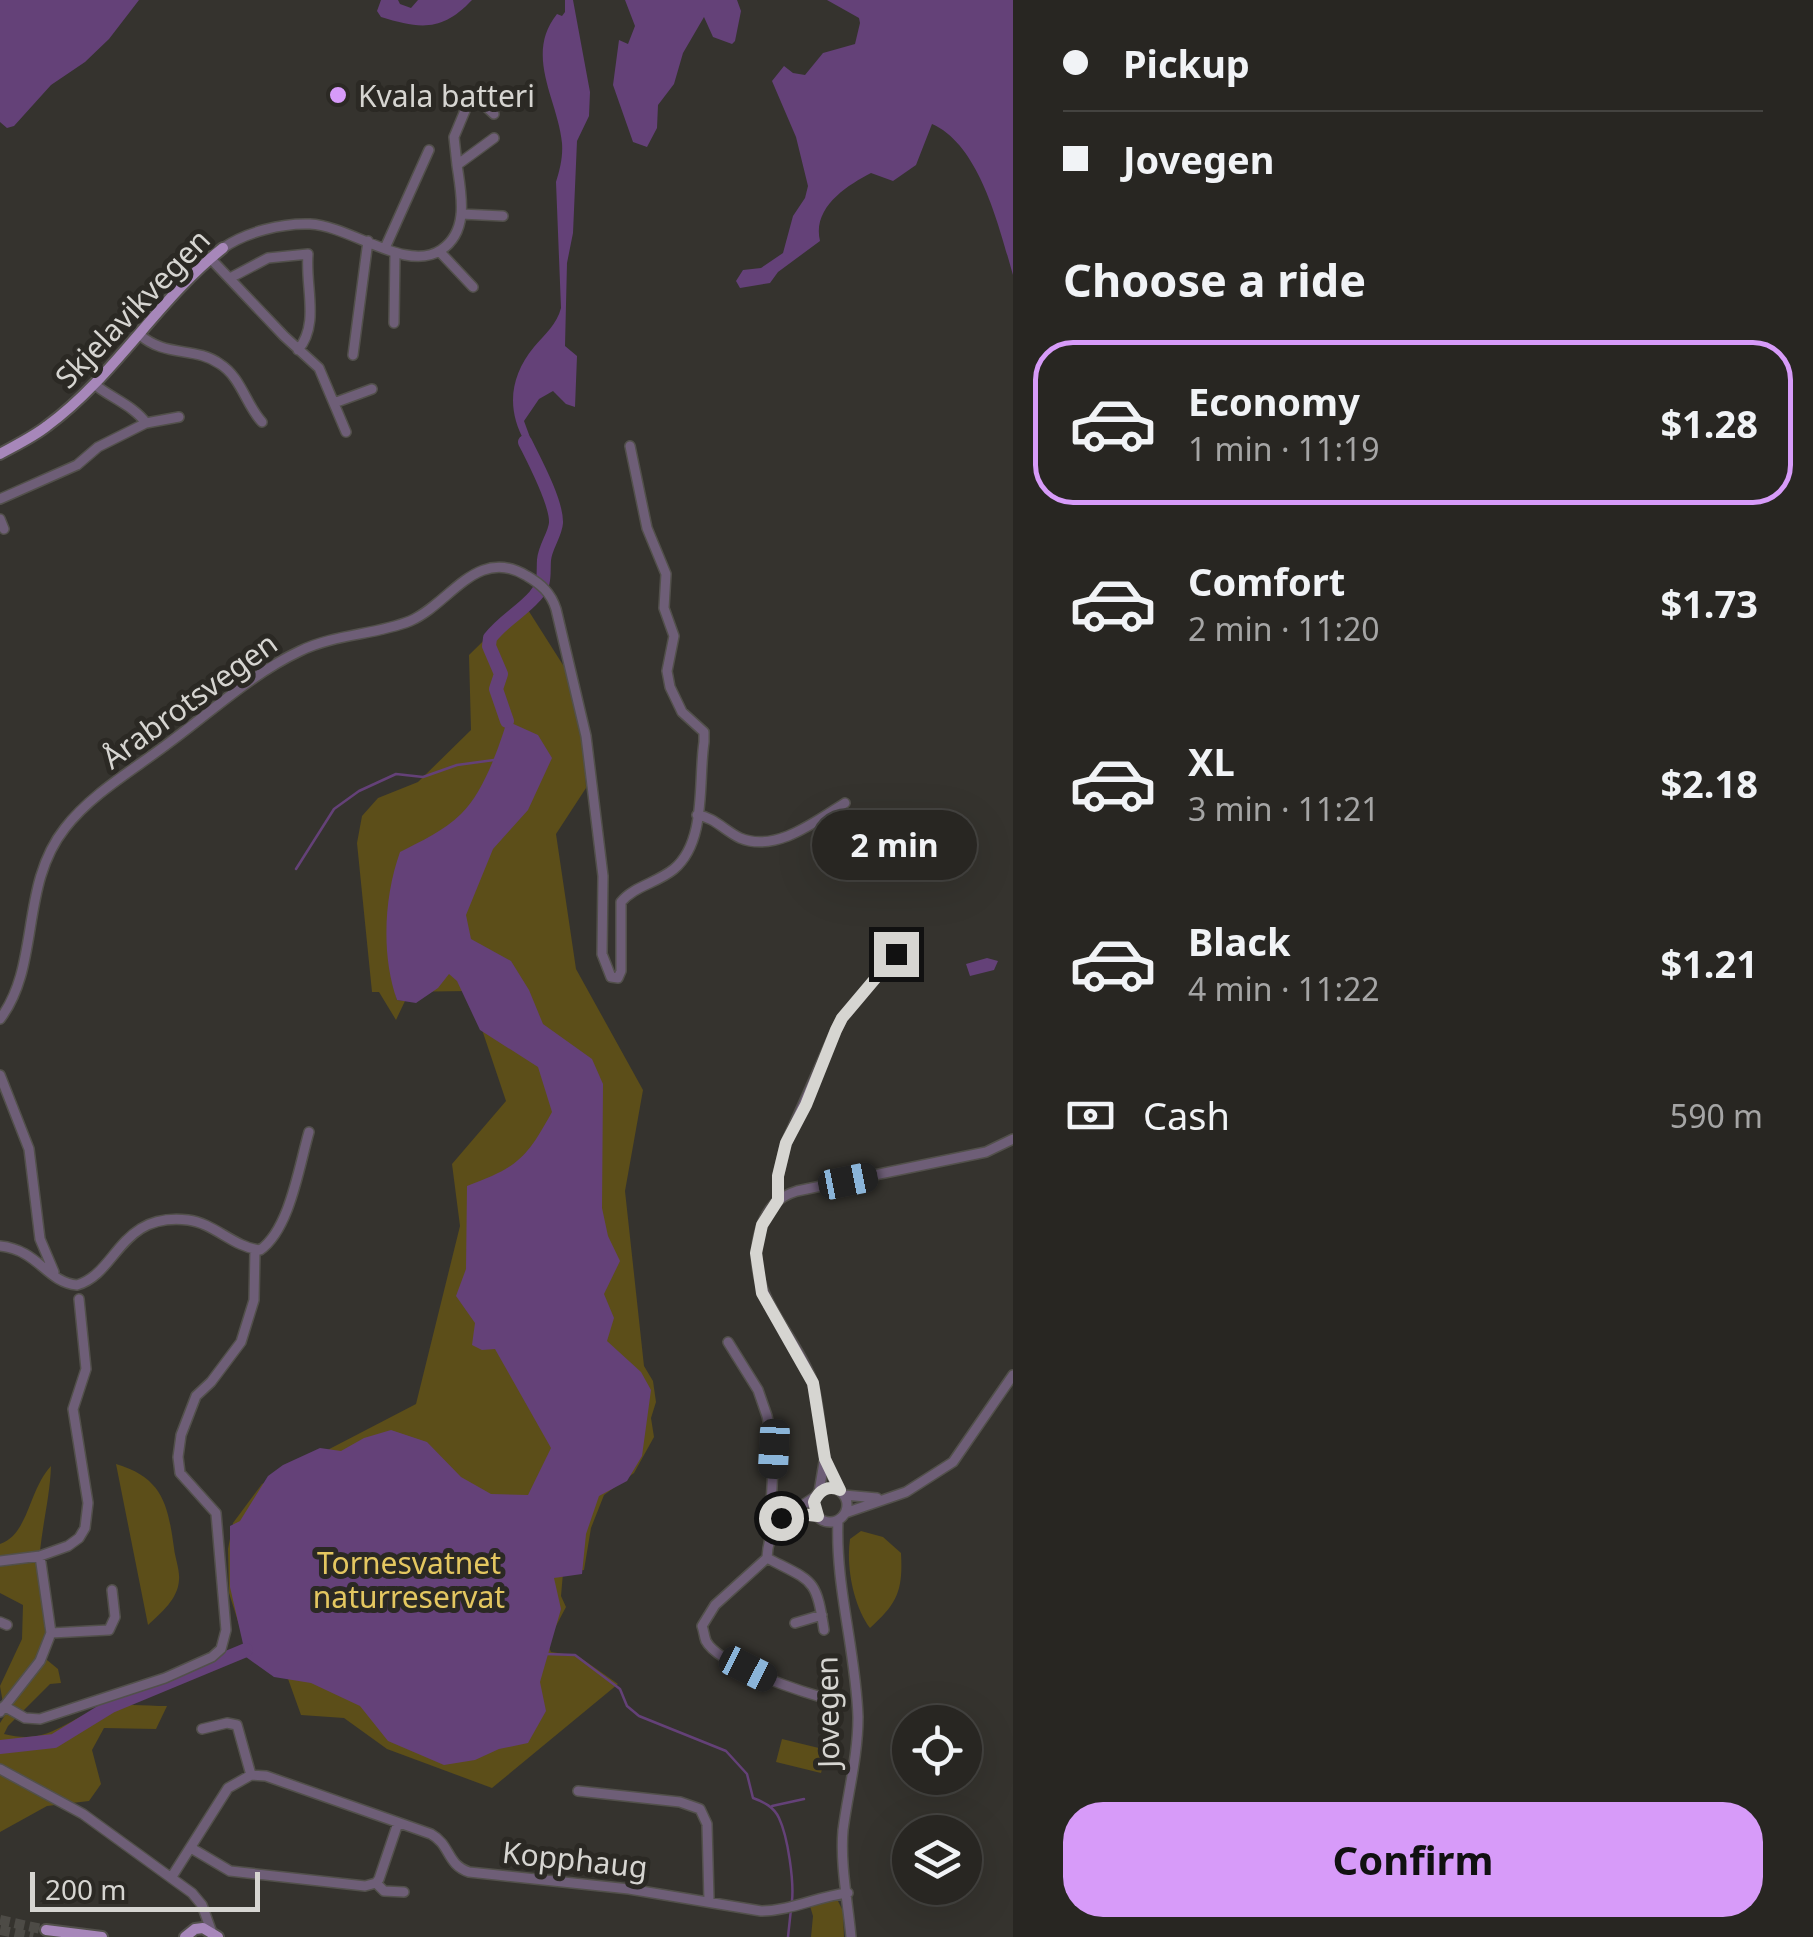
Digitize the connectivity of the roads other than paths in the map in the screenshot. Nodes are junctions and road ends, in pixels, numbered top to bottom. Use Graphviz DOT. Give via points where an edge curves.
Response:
graph roads {
  1 [pos="494,114"];
  2 [pos="494,138"];
  3 [pos="429,150"];
  4 [pos="458,164"];
  5 [pos="462,214"];
  6 [pos="502,216"];
  7 [pos="368,240"];
  8 [pos="222,248"];
  9 [pos="390,251"];
  10 [pos="439,252"];
  11 [pos="210,258"];
  12 [pos="230,278"];
  13 [pos="473,287"];
  14 [pos="394,323"];
  15 [pos="139,334"];
  16 [pos="298,350"];
  17 [pos="353,355"];
  18 [pos="94,384"];
  19 [pos="372,389"];
  20 [pos="334,403"];
  21 [pos="179,417"];
  22 [pos="262,422"];
  23 [pos="146,423"];
  24 [pos="346,432"];
  25 [pos="630,446"];
  26 [pos="0,454"];
  27 [pos="0,499"];
  28 [pos="845,804"];
  29 [pos="698,815"];
  30 [pos="896,954"];
  31 [pos="0,1020"];
  32 [pos="0,1075"];
  33 [pos="309,1132"];
  34 [pos="1013,1139"];
  35 [pos="778,1200"];
  36 [pos="0,1246"];
  37 [pos="255,1250"];
  38 [pos="58,1279"];
  39 [pos="79,1298"];
  40 [pos="728,1342"];
  41 [pos="1013,1375"];
  42 [pos="825,1459"];
  43 [pos="842,1493"];
  44 [pos="817,1494"];
  45 [pos="880,1499"];
  46 [pos="786,1516"];
  47 [pos="832,1518"];
  48 [pos="40,1556"];
  49 [pos="766,1558"];
  50 [pos="0,1561"];
  51 [pos="112,1590"];
  52 [pos="822,1615"];
  53 [pos="795,1623"];
  54 [pos="824,1630"];
  55 [pos="51,1634"];
  56 [pos="836,1700"];
  57 [pos="2,1709"];
  58 [pos="202,1729"];
  59 [pos="0,1770"];
  60 [pos="250,1775"];
  61 [pos="578,1791"];
  62 [pos="398,1823"];
  63 [pos="191,1848"];
  64 [pos="171,1878"];
  65 [pos="376,1884"];
  66 [pos="404,1892"];
  67 [pos="848,1893"];
  68 [pos="709,1901"];
  69 [pos="204,1913"];
  70 [pos="46,1930"];
  71 [pos="187,1934"];
  72 [pos="217,1935"];
  73 [pos="102,1937"];
  74 [pos="851,1937"];
  1 -- 4 [label="street" via="480,100 470,101 454,136"];
  2 -- 4 [label="street"];
  3 -- 9 [label="street"];
  4 -- 5 [label="street"];
  5 -- 6 [label="street"];
  5 -- 10 [label="street" via="457,232"];
  7 -- 8 [label="street, Skjelavikvegen" via="312,224 290,225"];
  7 -- 9 [label="street, Skjelavikvegen"];
  7 -- 17 [label="street"];
  8 -- 11 [label="main road, Skjelavikvegen"];
  9 -- 10 [label="street, Skjelavikvegen" via="418,257"];
  9 -- 14 [label="street"];
  10 -- 13 [label="street"];
  11 -- 12 [label="street"];
  11 -- 15 [label="main road, Skjelavikvegen"];
  12 -- 16 [label="street"];
  12 -- 16 [label="street" via="268,258 308,254 312,325"];
  15 -- 18 [label="main road, Skjelavikvegen"];
  15 -- 22 [label="street" via="165,350 221,364"];
  16 -- 20 [label="street" via="319,368"];
  18 -- 23 [label="street"];
  18 -- 26 [label="main road, Skjelavikvegen" via="49,425"];
  19 -- 20 [label="street"];
  20 -- 24 [label="street"];
  21 -- 23 [label="street"];
  23 -- 27 [label="street" via="98,446 77,465"];
  25 -- 29 [label="street" via="647,528 666,574 664,608 674,636 670,686 682,712 704,732"];
  28 -- 29 [label="street" via="764,842"];
  29 -- 31 [label="street, Årabrotsvegen" via="678,866 620,902 621,970 614,979 602,954 603,876 586,736 556,609 538,582 511,568 482,570 407,622 302,650 258,676 81,810 45,859 14,994"];
  30 -- 35 [label="street" via="836,1030 786,1143"];
  32 -- 38 [label="street" via="30,1149 40,1239"];
  33 -- 37 [label="street" via="292,1195 269,1244"];
  34 -- 35 [label="street" via="986,1152"];
  35 -- 42 [label="street" via="758,1240 759,1281 813,1383"];
  36 -- 38 [label="street" via="29,1254"];
  37 -- 38 [label="street" via="205,1225 173,1220 126,1239 84,1284"];
  37 -- 57 [label="street" via="254,1300 241,1342 196,1396 178,1457 180,1473 216,1512 226,1630 221,1649 166,1678 40,1718"];
  39 -- 48 [label="street" via="86,1369 73,1409 87,1514 80,1538"];
  40 -- 46 [label="street" via="767,1416 774,1449 771,1505"];
  41 -- 45 [label="street" via="953,1462 930,1480"];
  42 -- 43 [label="street"];
  42 -- 44 [label="street"];
  43 -- 44 [label="street" via="829,1488"];
  43 -- 45 [label="street"];
  43 -- 47 [label="street" via="847,1504"];
  44 -- 46 [label="street"];
  44 -- 47 [label="street" via="814,1507"];
  45 -- 47 [label="street"];
  46 -- 47 [label="street"];
  46 -- 49 [label="street" via="768,1538"];
  47 -- 67 [label="street, Jovegen" via="857,1702 855,1771 843,1832"];
  48 -- 50 [label="street"];
  48 -- 55 [label="street"];
  49 -- 52 [label="street" via="814,1584"];
  49 -- 56 [label="street" via="706,1616 707,1644 776,1684"];
  51 -- 55 [label="street" via="115,1617 109,1630"];
  52 -- 53 [label="street"];
  52 -- 54 [label="street"];
  55 -- 57 [label="street" via="40,1661"];
  58 -- 60 [label="street" via="238,1725"];
  59 -- 64 [label="street" via="83,1814"];
  60 -- 62 [label="street, Kopphaug"];
  60 -- 63 [label="street" via="228,1788"];
  61 -- 68 [label="street" via="700,1809 708,1824"];
  62 -- 65 [label="street"];
  62 -- 68 [label="street, Kopphaug" via="431,1834 455,1866 469,1872"];
  63 -- 64 [label="street"];
  63 -- 65 [label="street" via="230,1871"];
  64 -- 69 [label="street" via="198,1899"];
  65 -- 66 [label="street"];
  67 -- 68 [label="street, Kopphaug" via="774,1911"];
  67 -- 74 [label="street, Jovegen"];
  69 -- 71 [label="street"];
  69 -- 72 [label="street"];
  70 -- 73 [label="main road"];
  71 -- 72 [label="main road"];
}
